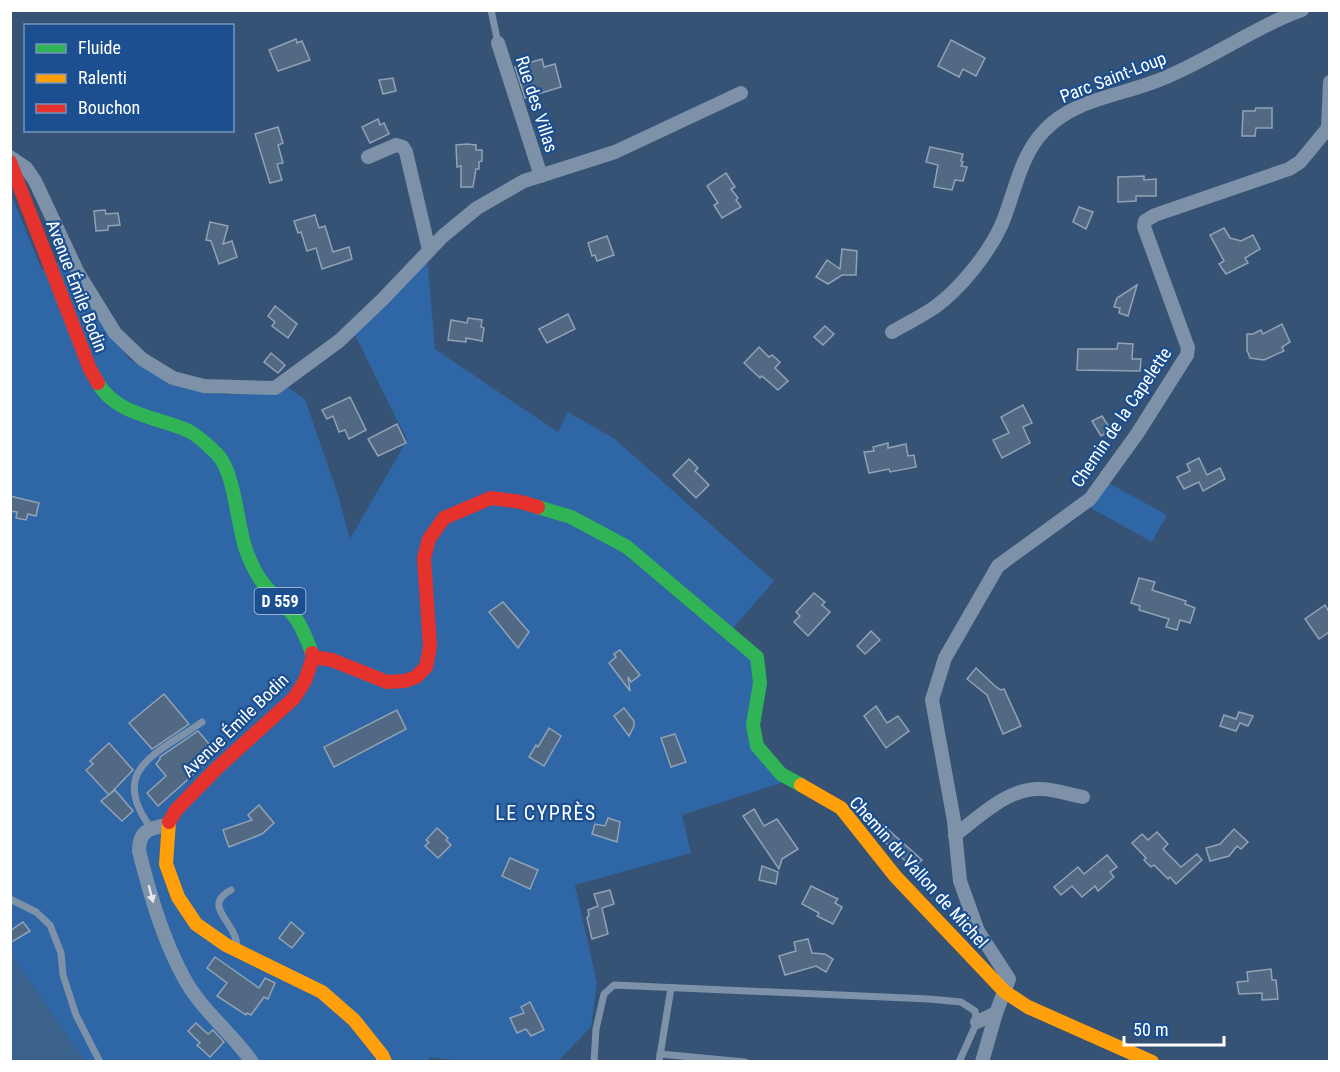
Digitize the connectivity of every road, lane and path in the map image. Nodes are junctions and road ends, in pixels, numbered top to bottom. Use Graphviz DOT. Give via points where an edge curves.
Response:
graph roads {
  1 [pos="491,10"];
  2 [pos="1302,10"];
  3 [pos="498,43"];
  4 [pos="1329,82"];
  5 [pos="741,93"];
  6 [pos="1329,130"];
  7 [pos="10,157"];
  8 [pos="368,157"];
  9 [pos="10,162"];
  10 [pos="541,176"];
  11 [pos="429,250"];
  12 [pos="892,332"];
  13 [pos="313,657"];
  14 [pos="202,722"];
  15 [pos="1083,797"];
  16 [pos="168,825"];
  17 [pos="152,828"];
  18 [pos="955,835"];
  19 [pos="231,890"];
  20 [pos="10,899"];
  21 [pos="237,951"];
  22 [pos="671,988"];
  23 [pos="1005,992"];
  24 [pos="996,1012"];
  25 [pos="977,1022"];
  26 [pos="660,1058"];
  27 [pos="385,1059"];
  28 [pos="959,1061"];
  29 [pos="100,1062"];
  30 [pos="252,1062"];
  31 [pos="594,1062"];
  32 [pos="745,1062"];
  33 [pos="982,1062"];
  34 [pos="1152,1062"];
  1 -- 3 [label="lane"];
  2 -- 12 [label="street, Parc Saint-Loup" via="1160,80 1066,112 1030,149 1000,226 967,276 936,306"];
  3 -- 10 [label="street, Rue des Villas"];
  4 -- 6 [label="street"];
  5 -- 10 [label="street" via="615,152"];
  6 -- 18 [label="street, Chemin de la Capelette" via="1288,170 1145,221 1188,348 1187,355 1090,499 999,566 945,658 932,700"];
  7 -- 11 [label="street" via="26,168 35,181 78,273 115,333 142,359 173,378 204,386 276,388 339,341"];
  8 -- 11 [label="street" via="396,145 406,153"];
  9 -- 13 [label="street, Avenue Émile Bodin / D 559" via="90,369 102,390 136,413 190,432 219,456 228,475 253,567 296,619"];
  10 -- 11 [label="street" via="524,181 477,208"];
  13 -- 16 [label="street, Avenue Émile Bodin" via="294,698 187,797"];
  13 -- 23 [label="street, Chemin du Vallon de Michel" via="332,660 387,682 416,677 426,667 430,647 424,558 429,539 444,518 491,498 521,502 571,517 627,547 757,657 760,683 753,725 757,746 781,774 840,808 895,876"];
  14 -- 17 [label="lane" via="162,746 141,766 134,789 136,802"];
  15 -- 18 [label="street" via="1040,789 1021,792"];
  16 -- 17 [label="street"];
  16 -- 21 [label="street" via="166,864 178,897 196,924"];
  17 -- 30 [label="street, one-way" via="141,838 139,851 154,908 183,977"];
  18 -- 23 [label="street, Chemin de la Capelette" via="960,881 978,931 1009,979"];
  19 -- 21 [label="lane" via="223,894 218,905 236,934"];
  20 -- 29 [label="lane" via="36,912 50,925 76,1016"];
  21 -- 27 [label="street" via="322,992 354,1020"];
  22 -- 25 [label="lane" via="961,1002 975,1011"];
  22 -- 26 [label="lane"];
  22 -- 31 [label="lane" via="614,985 604,994"];
  23 -- 24 [label="street"];
  23 -- 34 [label="street, Chemin du Vallon de Michel" via="1028,1007"];
  24 -- 25 [label="street"];
  24 -- 33 [label="street"];
  25 -- 28 [label="lane"];
  26 -- 32 [label="lane"];
}
